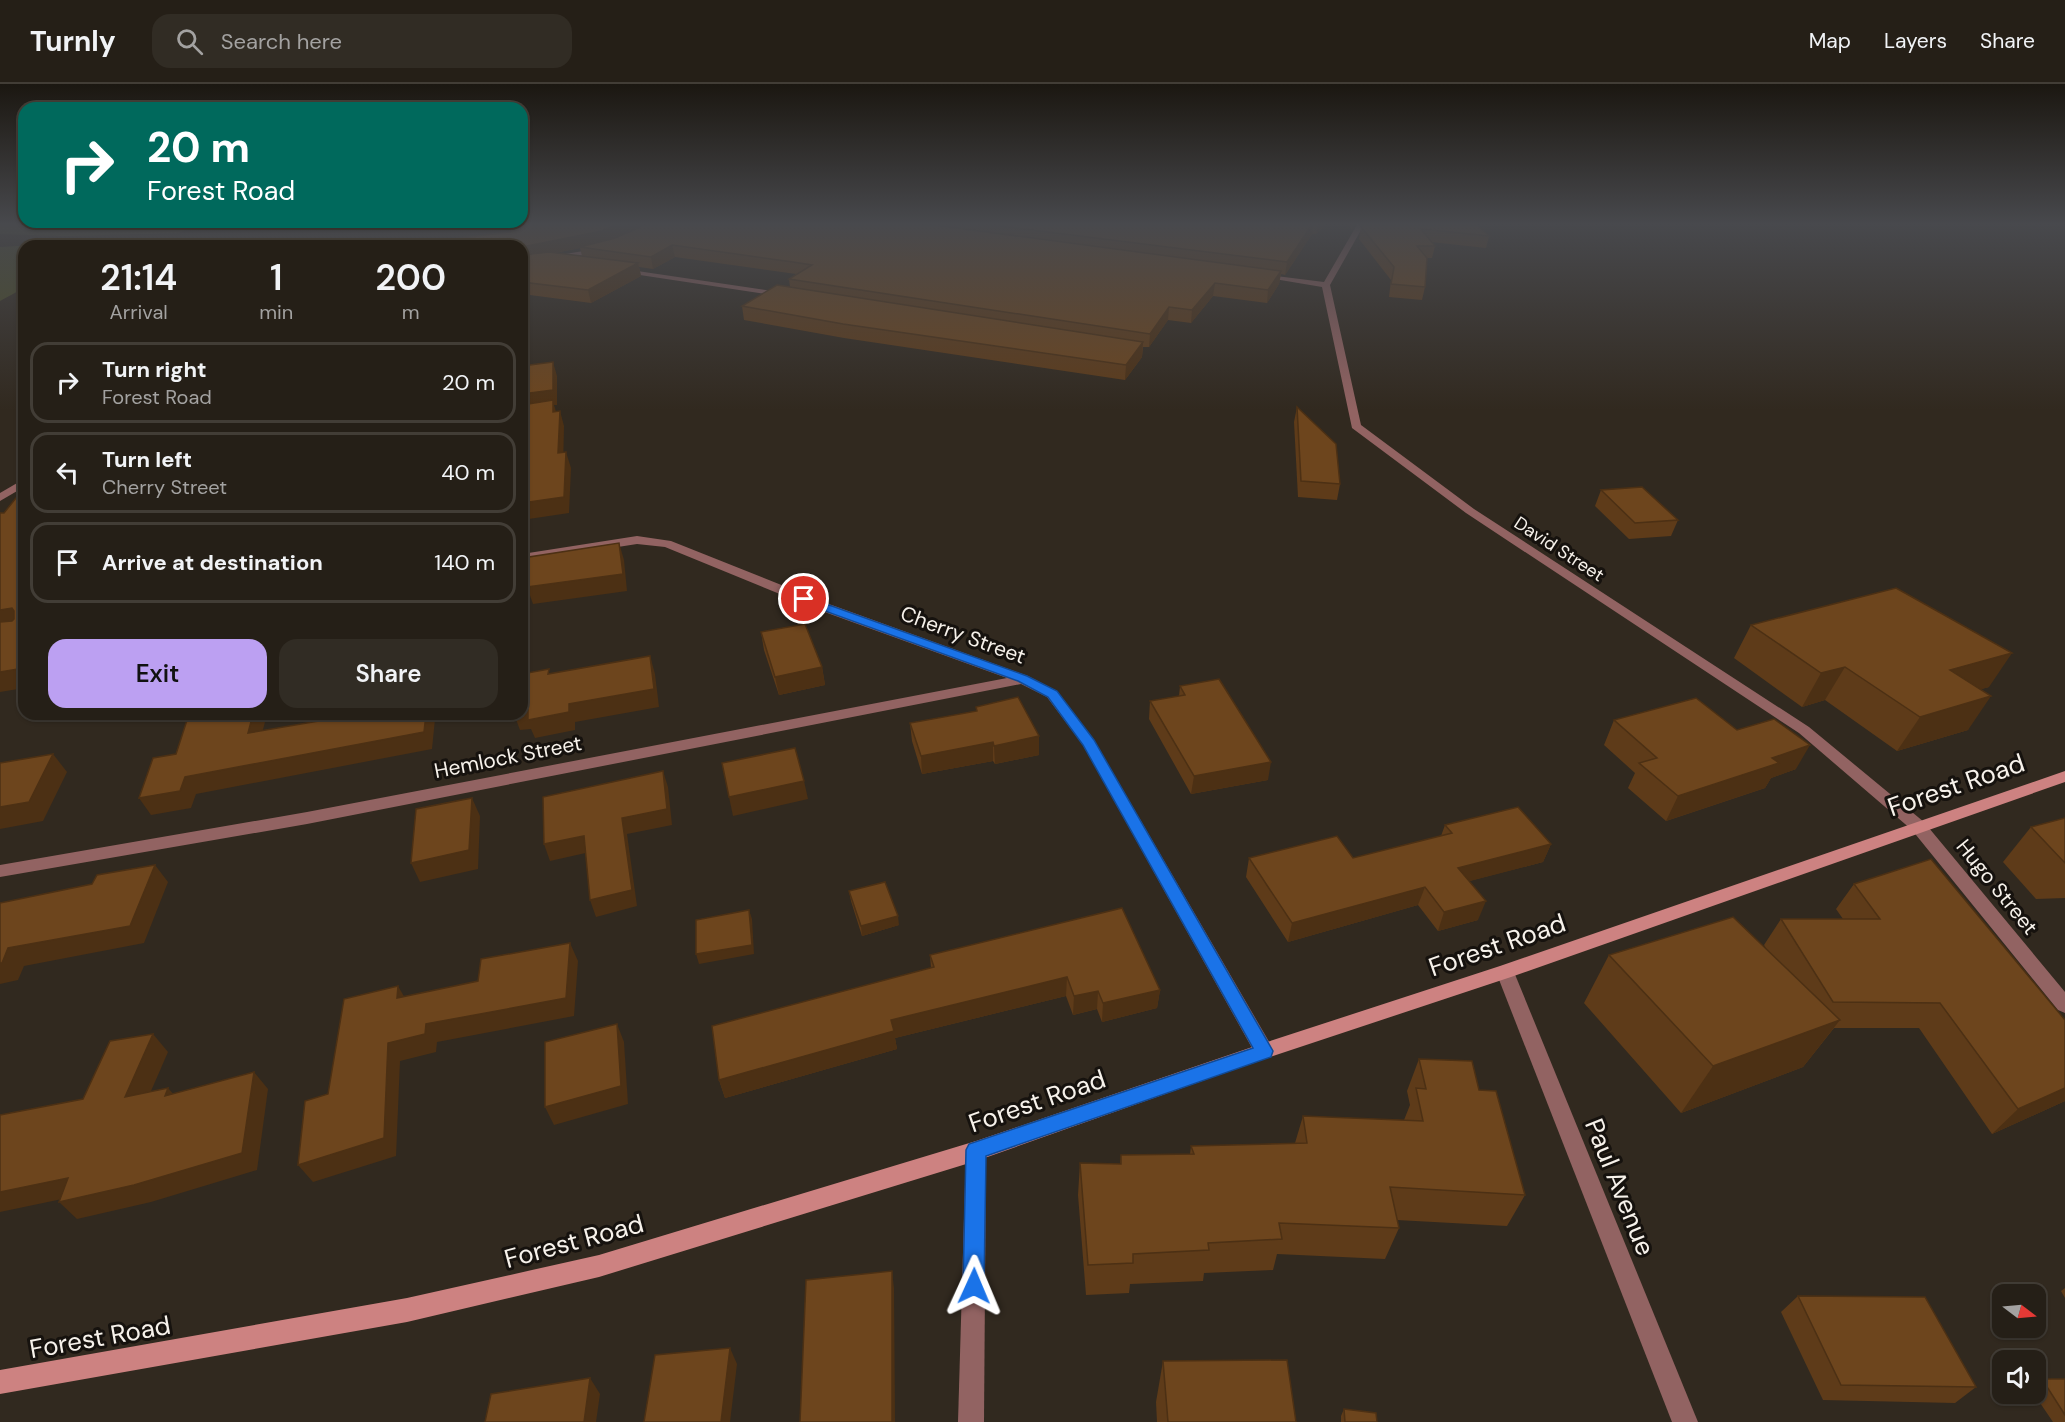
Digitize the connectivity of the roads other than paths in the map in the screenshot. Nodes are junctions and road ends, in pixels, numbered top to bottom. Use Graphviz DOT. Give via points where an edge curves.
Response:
graph roads {
  1 [pos="728,285"];
  2 [pos="1326,285"];
  3 [pos="790,296"];
  4 [pos="18,486"];
  5 [pos="0,498"];
  6 [pos="528,557"];
  7 [pos="1023,679"];
  8 [pos="2065,776"];
  9 [pos="1918,826"];
  10 [pos="0,872"];
  11 [pos="1505,972"];
  12 [pos="2065,1005"];
  13 [pos="1264,1051"];
  14 [pos="976,1150"];
  15 [pos="0,1382"];
  16 [pos="971,1422"];
  17 [pos="1685,1422"];
  1 -- 3 [label="street"];
  2 -- 9 [label="street, David Street" via="1356,426 1470,511 1804,730"];
  4 -- 5 [label="street"];
  6 -- 7 [label="street, Cherry Street" via="637,540 667,544 824,607"];
  7 -- 10 [label="street, Hemlock Street" via="307,818"];
  7 -- 13 [label="street, Cherry Street" via="1052,694 1089,743"];
  8 -- 9 [label="main road, Forest Road"];
  9 -- 11 [label="main road, Forest Road"];
  9 -- 12 [label="street, Hugo Street"];
  11 -- 13 [label="main road, Forest Road"];
  11 -- 17 [label="street, Paul Avenue"];
  13 -- 14 [label="main road, Forest Road"];
  14 -- 15 [label="main road, Forest Road" via="587,1268 407,1310"];
  14 -- 16 [label="street"];
}
